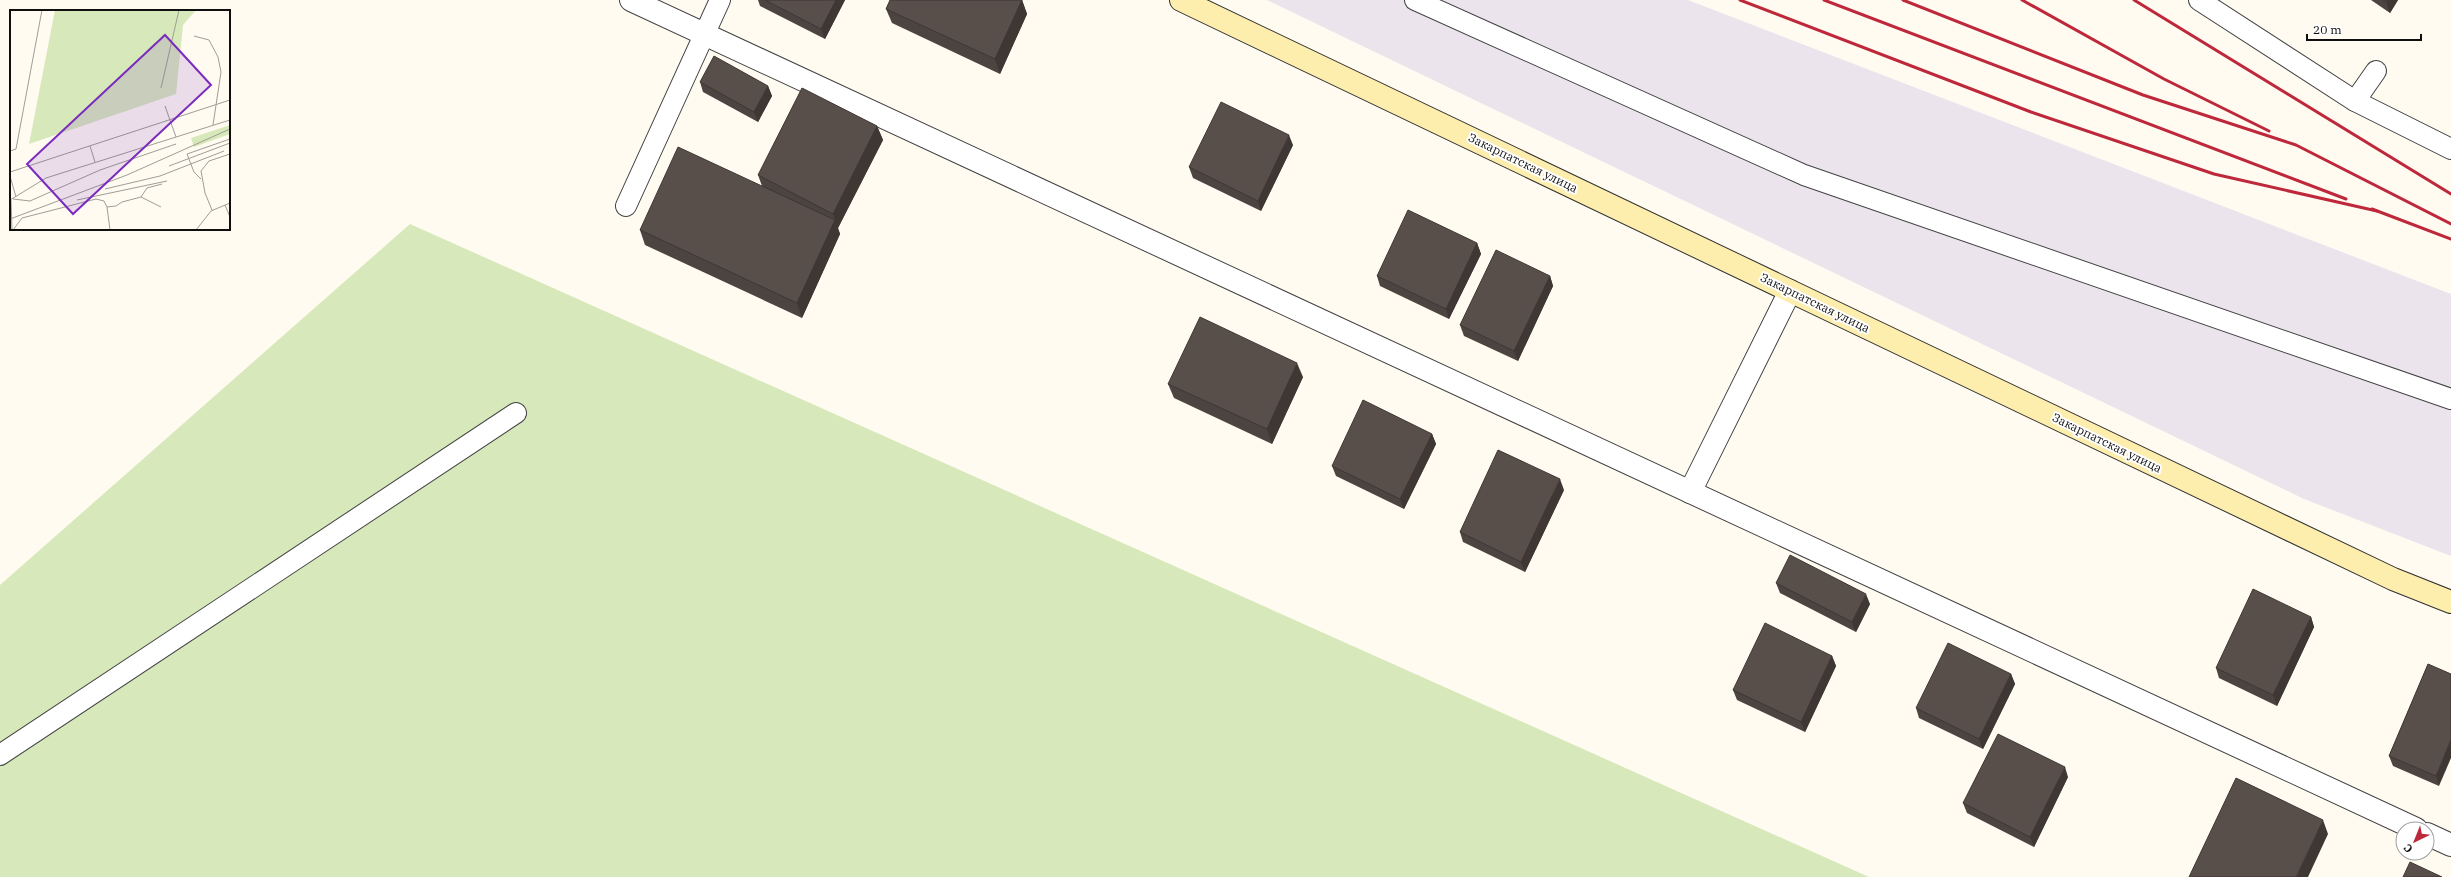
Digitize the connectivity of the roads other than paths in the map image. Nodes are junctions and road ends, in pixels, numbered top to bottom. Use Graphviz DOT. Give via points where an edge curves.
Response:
graph roads {
  1 [pos="631,0"];
  2 [pos="720,0"];
  3 [pos="1181,0"];
  4 [pos="1415,0"];
  5 [pos="2200,0"];
  6 [pos="705,34"];
  7 [pos="2376,70"];
  8 [pos="2355,102"];
  9 [pos="2451,149"];
  10 [pos="626,206"];
  11 [pos="1790,291"];
  12 [pos="2451,399"];
  13 [pos="516,413"];
  14 [pos="1690,492"];
  15 [pos="2451,602"];
  16 [pos="0,755"];
  17 [pos="2399,821"];
  18 [pos="2435,838"];
  19 [pos="2451,845"];
  1 -- 6 [label="street"];
  2 -- 6 [label="lane"];
  3 -- 11 [label="street, Закарпатская улица"];
  4 -- 12 [label="lane" via="1804,175"];
  5 -- 8 [label="lane"];
  6 -- 10 [label="lane"];
  6 -- 14 [label="street"];
  7 -- 8 [label="lane"];
  8 -- 9 [label="lane"];
  11 -- 14 [label="street"];
  11 -- 15 [label="street, Закарпатская улица" via="2393,579"];
  13 -- 16 [label="lane"];
  14 -- 17 [label="street"];
  18 -- 19 [label="street"];
}
